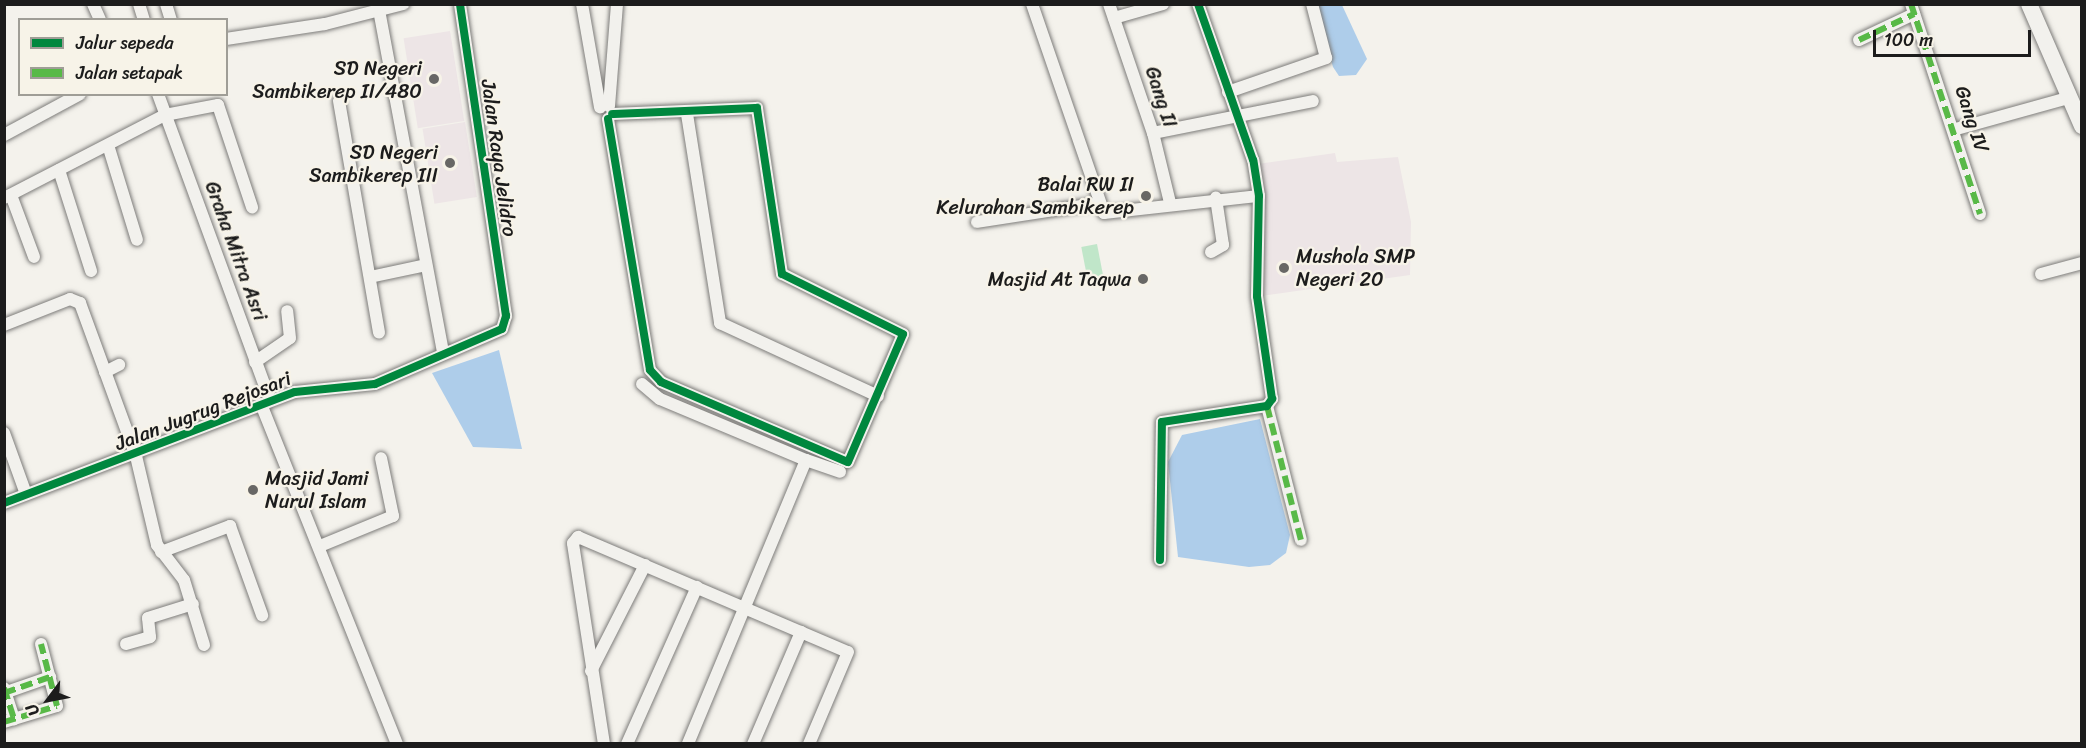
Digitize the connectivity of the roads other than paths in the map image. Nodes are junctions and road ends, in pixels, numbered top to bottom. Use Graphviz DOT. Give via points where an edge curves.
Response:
graph roads {
  1 [pos="402,4"];
  2 [pos="460,4"];
  3 [pos="582,4"];
  4 [pos="617,4"];
  5 [pos="1032,4"];
  6 [pos="1109,4"];
  7 [pos="1163,4"];
  8 [pos="1198,4"];
  9 [pos="1312,4"];
  10 [pos="2030,4"];
  11 [pos="1912,9"];
  12 [pos="379,10"];
  13 [pos="1114,18"];
  14 [pos="228,39"];
  15 [pos="1859,40"];
  16 [pos="1228,92"];
  17 [pos="76,96"];
  18 [pos="159,96"];
  19 [pos="2072,97"];
  20 [pos="339,101"];
  21 [pos="1313,101"];
  22 [pos="607,112"];
  23 [pos="687,114"];
  24 [pos="165,115"];
  25 [pos="1237,117"];
  26 [pos="2082,126"];
  27 [pos="1956,129"];
  28 [pos="1153,133"];
  29 [pos="4,135"];
  30 [pos="108,145"];
  31 [pos="59,170"];
  32 [pos="8,196"];
  33 [pos="1259,196"];
  34 [pos="1216,198"];
  35 [pos="1100,203"];
  36 [pos="1170,203"];
  37 [pos="252,207"];
  38 [pos="1980,214"];
  39 [pos="977,222"];
  40 [pos="137,240"];
  41 [pos="1211,252"];
  42 [pos="34,257"];
  43 [pos="2082,263"];
  44 [pos="426,265"];
  45 [pos="91,271"];
  46 [pos="2041,274"];
  47 [pos="369,277"];
  48 [pos="287,311"];
  49 [pos="506,316"];
  50 [pos="4,325"];
  51 [pos="379,333"];
  52 [pos="443,353"];
  53 [pos="255,362"];
  54 [pos="119,365"];
  55 [pos="105,372"];
  56 [pos="642,384"];
  57 [pos="878,396"];
  58 [pos="265,402"];
  59 [pos="1267,406"];
  60 [pos="733,414"];
  61 [pos="727,427"];
  62 [pos="4,433"];
  63 [pos="7,447"];
  64 [pos="136,456"];
  65 [pos="381,458"];
  66 [pos="806,460"];
  67 [pos="840,472"];
  68 [pos="26,494"];
  69 [pos="4,502"];
  70 [pos="1301,540"];
  71 [pos="320,546"];
  72 [pos="161,552"];
  73 [pos="1160,560"];
  74 [pos="645,565"];
  75 [pos="698,587"];
  76 [pos="192,604"];
  77 [pos="746,608"];
  78 [pos="262,615"];
  79 [pos="801,632"];
  80 [pos="41,644"];
  81 [pos="126,644"];
  82 [pos="204,645"];
  83 [pos="591,671"];
  84 [pos="50,677"];
  85 [pos="5,692"];
  86 [pos="9,720"];
  87 [pos="397,744"];
  88 [pos="604,744"];
  89 [pos="627,744"];
  90 [pos="688,744"];
  91 [pos="753,744"];
  92 [pos="809,744"];
  1 -- 12 [label="street"];
  2 -- 49 [label="street, Jalan Raya Jelidro"];
  3 -- 22 [label="street"];
  4 -- 22 [label="street"];
  5 -- 35 [label="street"];
  6 -- 13 [label="street, Gang II"];
  7 -- 13 [label="street"];
  8 -- 16 [label="street"];
  9 -- 16 [label="street" via="1326,58"];
  10 -- 19 [label="street"];
  11 -- 15 [label="street"];
  11 -- 27 [label="street, Gang IV"];
  12 -- 14 [label="street"];
  12 -- 44 [label="street"];
  13 -- 28 [label="street, Gang II"];
  16 -- 25 [label="street"];
  17 -- 29 [label="street"];
  18 -- 24 [label="street, Graha Mitra Asri"];
  19 -- 26 [label="street"];
  19 -- 27 [label="street"];
  20 -- 47 [label="street"];
  21 -- 25 [label="street"];
  22 -- 23 [label="street"];
  22 -- 60 [label="street" via="650,370 661,382"];
  23 -- 57 [label="street" via="720,323"];
  23 -- 57 [label="street" via="749,105 757,108 782,274 903,334"];
  24 -- 30 [label="street, Graha Mitra Asri"];
  24 -- 37 [label="street, Graha Mitra Asri" via="220,105"];
  24 -- 53 [label="street, Graha Mitra Asri"];
  25 -- 28 [label="street"];
  25 -- 33 [label="street"];
  27 -- 38 [label="street, Gang IV"];
  28 -- 36 [label="street, Gang II"];
  30 -- 31 [label="street, Graha Mitra Asri"];
  30 -- 40 [label="street"];
  31 -- 32 [label="street, Graha Mitra Asri"];
  31 -- 45 [label="street"];
  32 -- 42 [label="street, Graha Mitra Asri"];
  33 -- 34 [label="street"];
  33 -- 59 [label="street" via="1257,296 1272,399"];
  34 -- 36 [label="street"];
  34 -- 41 [label="street" via="1223,246"];
  35 -- 36 [label="street" via="1104,213"];
  35 -- 39 [label="street"];
  43 -- 46 [label="street"];
  44 -- 47 [label="street"];
  44 -- 52 [label="street"];
  47 -- 51 [label="street"];
  48 -- 53 [label="street" via="290,338"];
  49 -- 52 [label="street, Jalan Jugrug Rejosari" via="502,329"];
  50 -- 55 [label="street" via="70,299 80,303"];
  52 -- 58 [label="street, Jalan Jugrug Rejosari" via="365,387 311,388"];
  53 -- 58 [label="street, Graha Mitra Asri"];
  54 -- 55 [label="street"];
  55 -- 64 [label="street"];
  56 -- 61 [label="street" via="660,399"];
  57 -- 60 [label="street" via="852,459 844,462"];
  58 -- 64 [label="street, Jalan Jugrug Rejosari"];
  58 -- 71 [label="street, Jalan Jugrug Rejosari"];
  59 -- 70 [label="street"];
  59 -- 73 [label="street" via="1162,422"];
  60 -- 61 [label="street"];
  61 -- 66 [label="street"];
  62 -- 63 [label="street"];
  63 -- 68 [label="street"];
  64 -- 68 [label="street, Jalan Jugrug Rejosari"];
  64 -- 72 [label="street"];
  65 -- 71 [label="street" via="393,516"];
  66 -- 67 [label="street"];
  66 -- 77 [label="street"];
  68 -- 69 [label="street, Jalan Jugrug Rejosari"];
  71 -- 87 [label="street, Jalan Jugrug Rejosari"];
  72 -- 76 [label="street" via="182,576"];
  72 -- 78 [label="street" via="230,526"];
  74 -- 75 [label="street"];
  74 -- 83 [label="street"];
  74 -- 83 [label="street" via="581,537 574,541"];
  75 -- 77 [label="street"];
  75 -- 89 [label="street"];
  76 -- 81 [label="street" via="148,618 151,637"];
  76 -- 82 [label="street"];
  77 -- 79 [label="street"];
  77 -- 90 [label="street"];
  79 -- 91 [label="street"];
  79 -- 92 [label="street" via="848,652"];
  80 -- 84 [label="street"];
  83 -- 88 [label="street"];
  84 -- 85 [label="street"];
  84 -- 86 [label="street" via="57,707"];
  85 -- 86 [label="street"];
}
